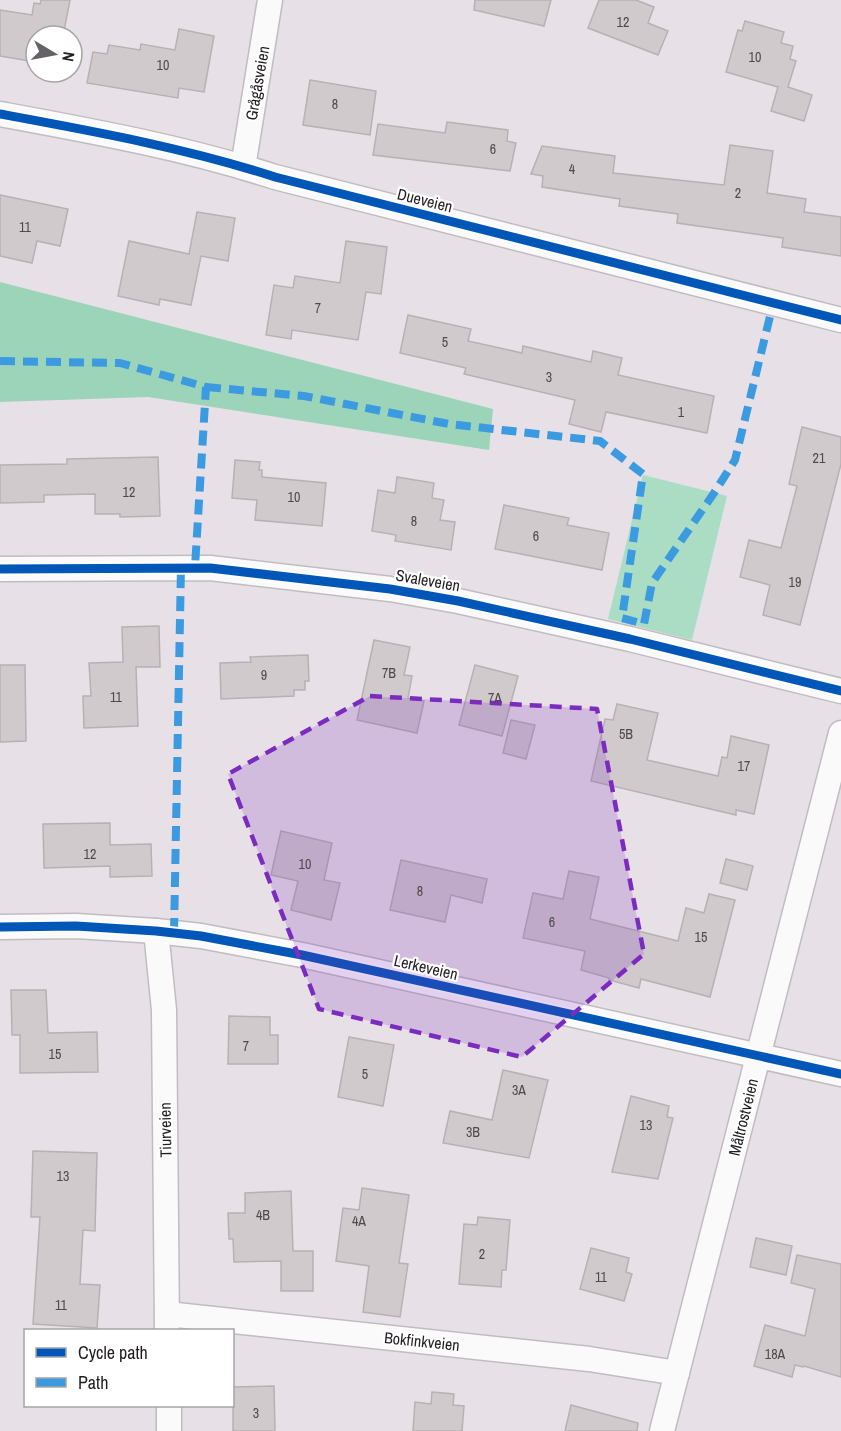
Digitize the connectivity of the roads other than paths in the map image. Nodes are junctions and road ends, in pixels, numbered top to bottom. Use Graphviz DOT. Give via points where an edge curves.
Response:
graph roads {
  1 [pos="270,0"];
  2 [pos="0,114"];
  3 [pos="243,167"];
  4 [pos="841,320"];
  5 [pos="0,569"];
  6 [pos="841,691"];
  7 [pos="841,733"];
  8 [pos="0,927"];
  9 [pos="156,931"];
  10 [pos="758,1057"];
  11 [pos="841,1074"];
  12 [pos="167,1322"];
  13 [pos="677,1373"];
  14 [pos="169,1407"];
  15 [pos="169,1431"];
  16 [pos="662,1431"];
  1 -- 3 [label="street, Grågåsveien"];
  2 -- 3 [label="street, Dueveien"];
  3 -- 4 [label="street, Dueveien"];
  5 -- 6 [label="street, Svaleveien" via="210,568 390,589 619,637"];
  7 -- 10 [label="street, Måltrostveien"];
  8 -- 9 [label="street, Lerkeveien"];
  9 -- 10 [label="street, Lerkeveien" via="302,955"];
  9 -- 12 [label="street, Tiurveien" via="164,1010"];
  10 -- 11 [label="street, Lerkeveien"];
  10 -- 13 [label="street, Måltrostveien"];
  12 -- 13 [label="street, Bokfinkveien" via="589,1359"];
  13 -- 16 [label="street, Måltrostveien"];
  14 -- 15 [label="street"];
}
